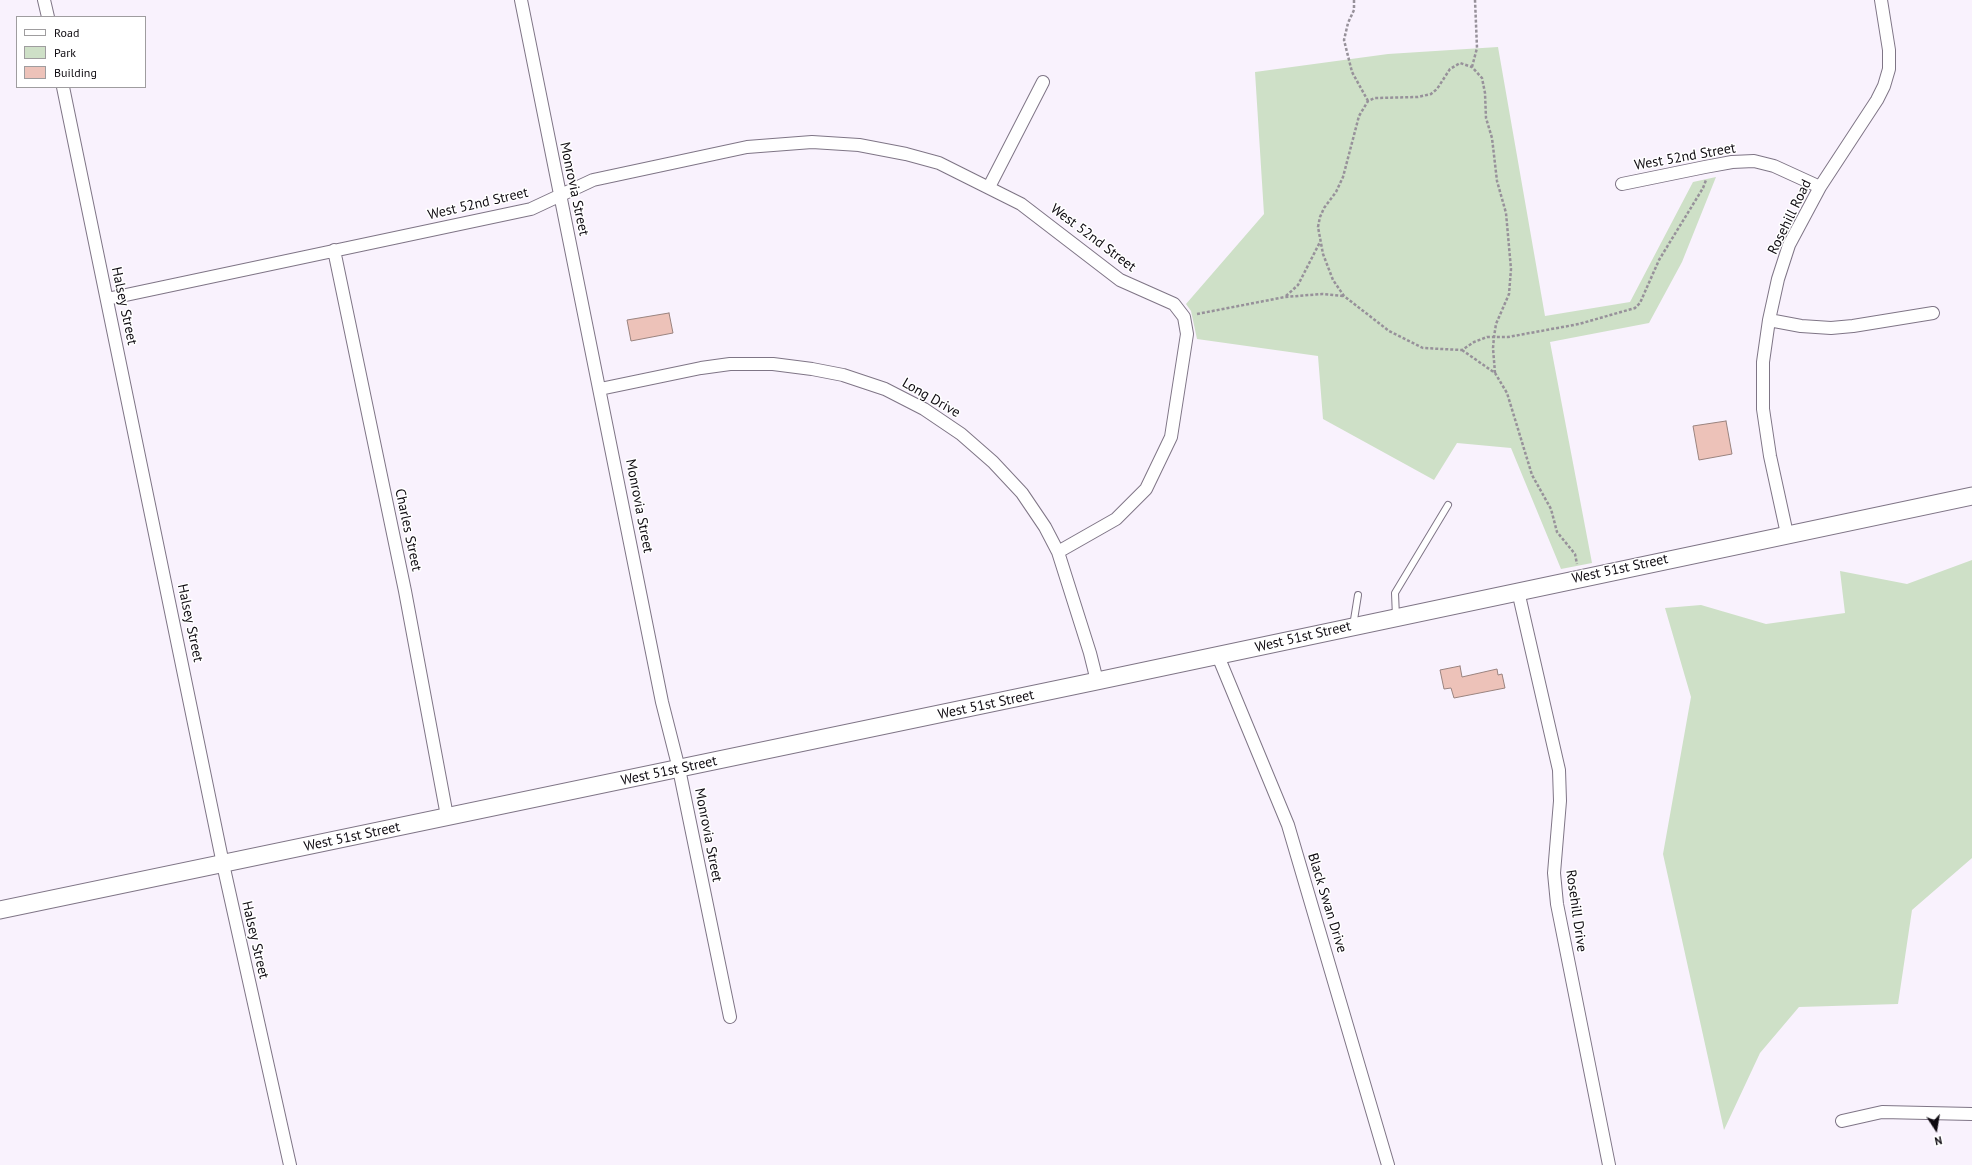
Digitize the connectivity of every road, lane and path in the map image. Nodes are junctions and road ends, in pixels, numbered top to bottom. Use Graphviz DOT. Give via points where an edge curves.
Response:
graph roads {
  1 [pos="44,0"];
  2 [pos="521,0"];
  3 [pos="1354,0"];
  4 [pos="1475,0"];
  5 [pos="1881,0"];
  6 [pos="48,16"];
  7 [pos="1472,67"];
  8 [pos="1043,82"];
  9 [pos="63,88"];
  10 [pos="1368,101"];
  11 [pos="1705,166"];
  12 [pos="1622,184"];
  13 [pos="989,187"];
  14 [pos="1820,187"];
  15 [pos="560,195"];
  16 [pos="1320,241"];
  17 [pos="334,250"];
  18 [pos="1344,296"];
  19 [pos="1285,297"];
  20 [pos="107,299"];
  21 [pos="1933,313"];
  22 [pos="1184,317"];
  23 [pos="1769,320"];
  24 [pos="1494,337"];
  25 [pos="1462,350"];
  26 [pos="1495,373"];
  27 [pos="600,389"];
  28 [pos="1972,496"];
  29 [pos="1448,506"];
  30 [pos="1787,534"];
  31 [pos="1058,552"];
  32 [pos="1580,578"];
  33 [pos="1518,591"];
  34 [pos="1358,595"];
  35 [pos="1396,617"];
  36 [pos="1353,626"];
  37 [pos="1218,656"];
  38 [pos="1097,681"];
  39 [pos="679,769"];
  40 [pos="448,816"];
  41 [pos="223,864"];
  42 [pos="0,910"];
  43 [pos="730,1017"];
  44 [pos="1972,1114"];
  45 [pos="1842,1121"];
  46 [pos="290,1165"];
  47 [pos="1388,1165"];
  48 [pos="1609,1165"];
  1 -- 6 [label="street"];
  2 -- 15 [label="street, Monrovia Street"];
  3 -- 10 [label="path" via="1354,10 1344,40 1352,72"];
  4 -- 7 [label="path" via="1477,48"];
  5 -- 14 [label="street, Rosehill Road" via="1890,50 1889,69 1884,86"];
  7 -- 10 [label="path" via="1466,64 1454,65 1437,89 1425,96 1375,98"];
  7 -- 24 [label="path" via="1482,78 1484,85 1486,118 1508,225 1510,281"];
  8 -- 13 [label="street"];
  9 -- 20 [label="street, Halsey Street"];
  10 -- 16 [label="path" via="1359,116 1343,176 1320,217"];
  11 -- 12 [label="street, West 52nd Street"];
  11 -- 14 [label="street, West 52nd Street" via="1754,161 1774,166"];
  11 -- 24 [label="path" via="1706,180 1703,188 1659,260 1638,306 1579,324 1508,337"];
  13 -- 15 [label="street, West 52nd Street" via="939,163 906,154 860,145 812,142 740,149 593,180"];
  13 -- 22 [label="street, West 52nd Street" via="1021,204 1120,280 1174,304"];
  14 -- 23 [label="street, Rosehill Road" via="1789,245"];
  15 -- 17 [label="street, West 52nd Street" via="531,209"];
  15 -- 27 [label="street, Monrovia Street"];
  16 -- 18 [label="path" via="1326,265"];
  16 -- 19 [label="path" via="1298,285"];
  17 -- 20 [label="street, West 52nd Street"];
  17 -- 40 [label="street, Charles Street" via="405,590"];
  18 -- 19 [label="path" via="1322,294"];
  18 -- 25 [label="path" via="1409,343 1423,348"];
  19 -- 22 [label="path"];
  20 -- 41 [label="street, Halsey Street"];
  21 -- 23 [label="street" via="1831,328"];
  22 -- 31 [label="street" via="1187,334 1171,437 1146,489 1116,519"];
  23 -- 30 [label="street, Rosehill Road" via="1763,362 1763,409"];
  24 -- 25 [label="path" via="1474,342"];
  24 -- 26 [label="path"];
  25 -- 26 [label="path"];
  26 -- 32 [label="path" via="1511,401 1532,475 1551,509 1556,532 1575,554"];
  27 -- 31 [label="street, Long Drive" via="730,364 773,364 812,369 843,375 885,389 924,409 961,434 993,462 1022,493"];
  27 -- 39 [label="street, Monrovia Street" via="662,702"];
  28 -- 30 [label="street, West 51st Street"];
  29 -- 35 [label="lane" via="1395,593"];
  30 -- 32 [label="street, West 51st Street"];
  31 -- 38 [label="street, Long Drive"];
  32 -- 33 [label="street, West 51st Street"];
  33 -- 35 [label="street, West 51st Street"];
  33 -- 48 [label="street, Rosehill Drive" via="1559,770 1560,801 1554,873 1557,904"];
  34 -- 36 [label="lane"];
  35 -- 36 [label="street, West 51st Street"];
  36 -- 37 [label="street, West 51st Street"];
  37 -- 38 [label="street, West 51st Street"];
  37 -- 47 [label="street, Black Swan Drive" via="1288,826"];
  38 -- 39 [label="street, West 51st Street"];
  39 -- 40 [label="street, West 51st Street"];
  39 -- 43 [label="street, Monrovia Street"];
  40 -- 41 [label="street, West 51st Street"];
  41 -- 42 [label="street, West 51st Street"];
  41 -- 46 [label="street, Halsey Street"];
  44 -- 45 [label="street" via="1882,1112"];
}
